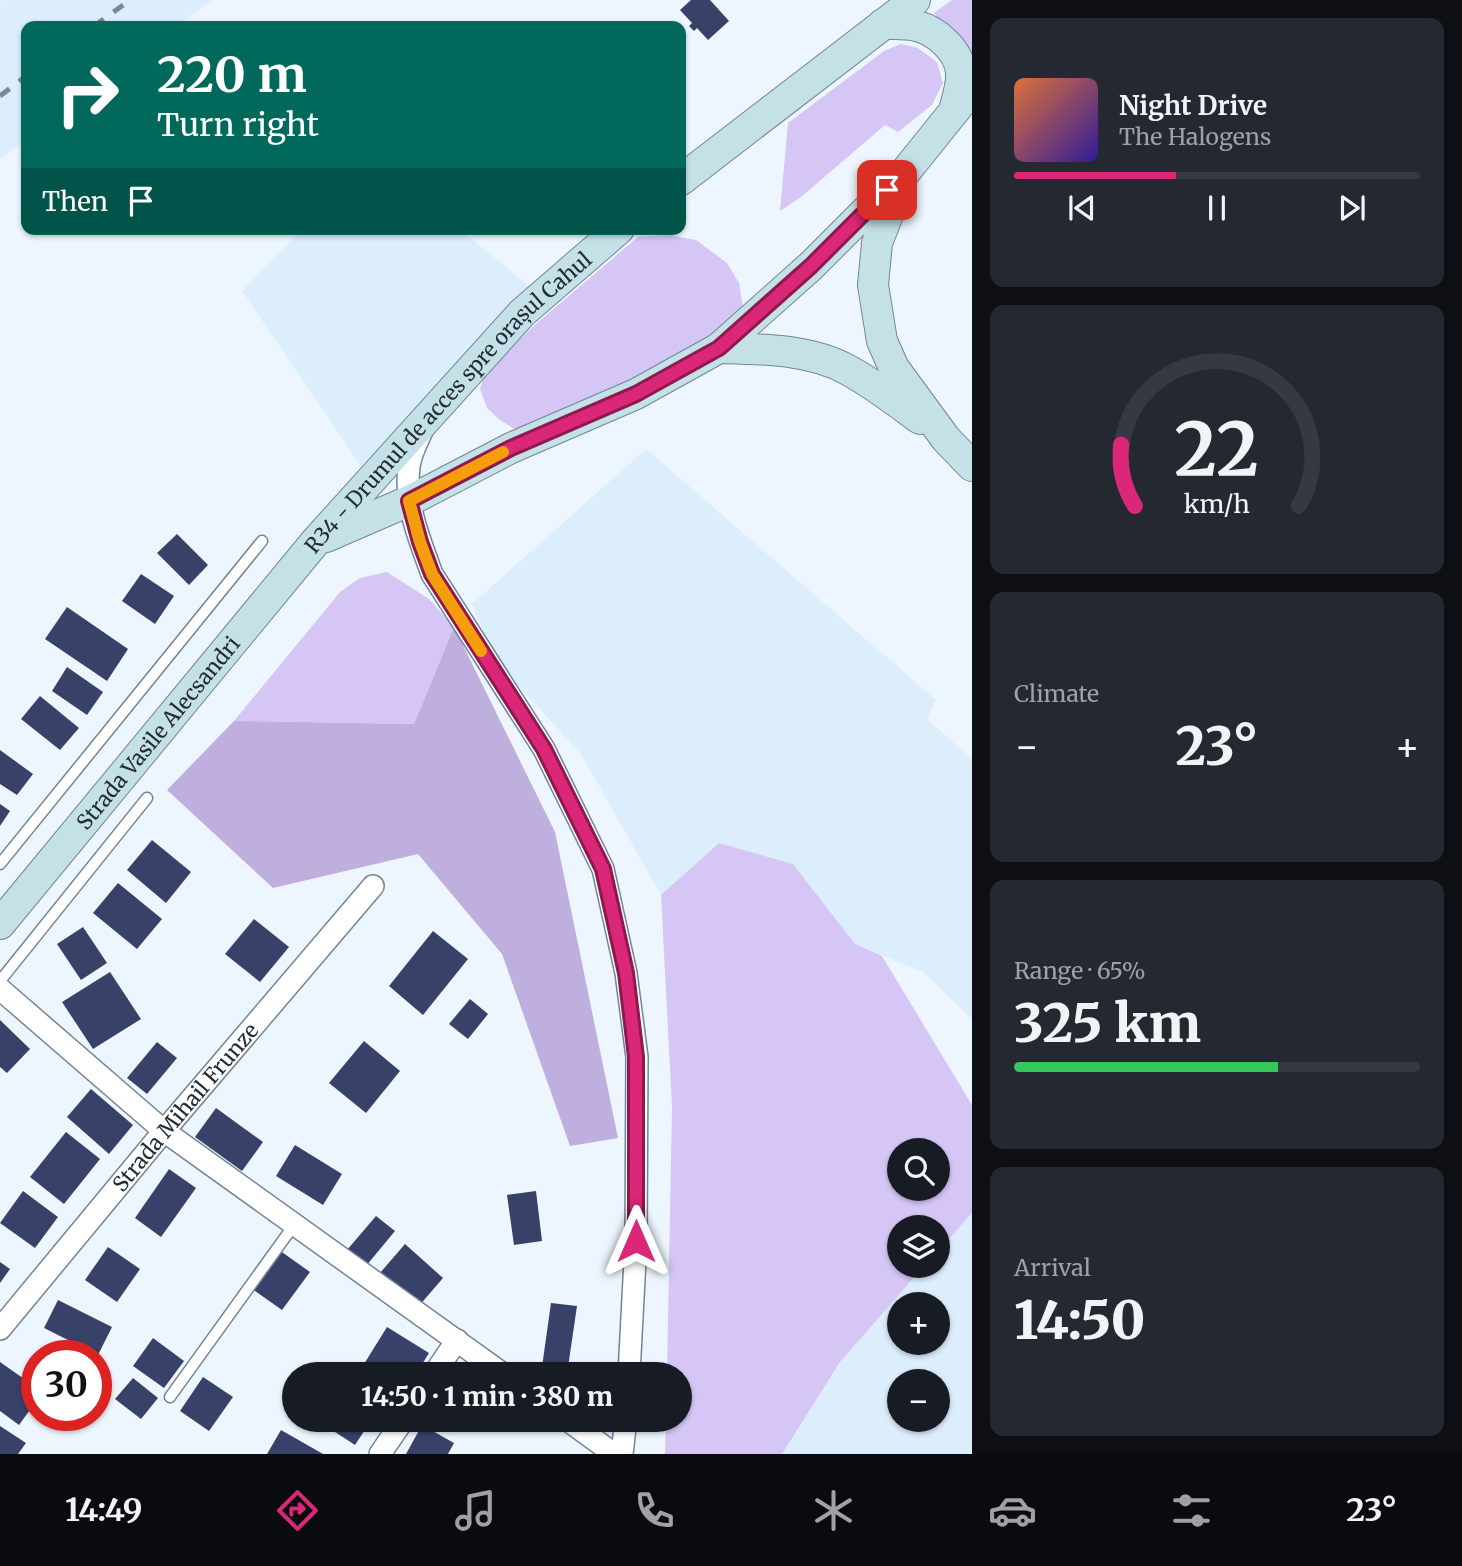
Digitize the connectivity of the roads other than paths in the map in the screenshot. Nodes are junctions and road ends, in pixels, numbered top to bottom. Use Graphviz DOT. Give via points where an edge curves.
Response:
graph roads {
  1 [pos="915,0"];
  2 [pos="883,24"];
  3 [pos="963,100"];
  4 [pos="906,171"];
  5 [pos="686,176"];
  6 [pos="612,235"];
  7 [pos="719,348"];
  8 [pos="425,420"];
  9 [pos="946,439"];
  10 [pos="972,466"];
  11 [pos="409,501"];
  12 [pos="262,541"];
  13 [pos="316,541"];
  14 [pos="147,798"];
  15 [pos="0,864"];
  16 [pos="373,886"];
  17 [pos="0,924"];
  18 [pos="0,981"];
  19 [pos="0,989"];
  20 [pos="164,1131"];
  21 [pos="294,1225"];
  22 [pos="0,1329"];
  23 [pos="457,1340"];
  24 [pos="442,1362"];
  25 [pos="487,1362"];
  26 [pos="630,1362"];
  27 [pos="170,1397"];
  28 [pos="395,1432"];
  29 [pos="584,1432"];
  30 [pos="625,1432"];
  31 [pos="380,1454"];
  32 [pos="614,1454"];
  33 [pos="622,1454"];
  1 -- 2 [label="main road"];
  2 -- 3 [label="main road" via="914,25 947,44 961,71"];
  2 -- 5 [label="main road"];
  3 -- 4 [label="main road, R34 - Drumul de acces spre orașul Cahul"];
  4 -- 7 [label="main road, R34 - Drumul de acces spre orașul Cahul" via="811,266"];
  4 -- 9 [label="main road" via="877,243 873,285 877,315 881,341 894,368"];
  6 -- 8 [label="main road, R34 - Drumul de acces spre orașul Cahul" via="522,313"];
  7 -- 9 [label="main road" via="785,351 845,368"];
  7 -- 11 [label="main road, R34 - Drumul de acces spre orașul Cahul" via="636,394 511,448"];
  8 -- 11 [label="street" via="409,466"];
  8 -- 13 [label="main road, R34 - Drumul de acces spre orașul Cahul"];
  9 -- 10 [label="main road"];
  11 -- 13 [label="main road, R34 - Drumul de acces spre orașul Cahul"];
  11 -- 26 [label="street" via="432,574 544,749 603,869 626,973 636,1057 636,1241"];
  12 -- 15 [label="lane"];
  13 -- 17 [label="main road, Strada Vasile Alecsandri"];
  14 -- 18 [label="lane"];
  16 -- 20 [label="street, Strada Mihail Frunze"];
  19 -- 20 [label="street"];
  20 -- 21 [label="street"];
  20 -- 22 [label="street, Strada Mihail Frunze"];
  21 -- 23 [label="street"];
  21 -- 27 [label="lane"];
  23 -- 24 [label="street"];
  23 -- 25 [label="street"];
  28 -- 31 [label="street"];
  29 -- 32 [label="street"];
  30 -- 33 [label="street"];
}
